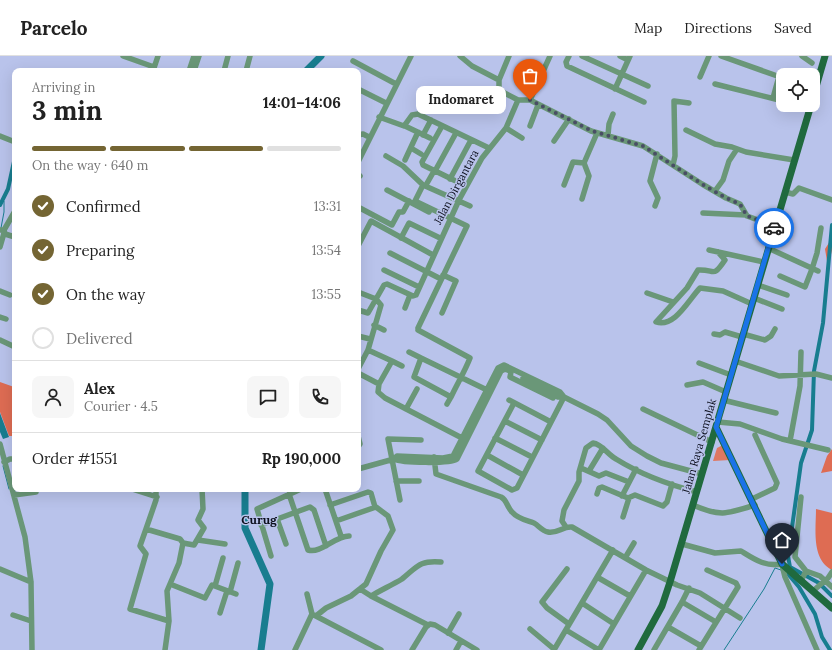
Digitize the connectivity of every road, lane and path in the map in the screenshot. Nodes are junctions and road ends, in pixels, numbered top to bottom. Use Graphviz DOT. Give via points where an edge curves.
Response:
graph roads {
  1 [pos="123,56"];
  2 [pos="158,56"];
  3 [pos="194,56"];
  4 [pos="199,56"];
  5 [pos="228,56"];
  6 [pos="250,56"];
  7 [pos="411,56"];
  8 [pos="460,56"];
  9 [pos="509,56"];
  10 [pos="550,56"];
  11 [pos="569,56"];
  12 [pos="582,56"];
  13 [pos="620,56"];
  14 [pos="709,56"];
  15 [pos="721,56"];
  16 [pos="802,56"];
  17 [pos="825,56"];
  18 [pos="629,58"];
  19 [pos="354,61"];
  20 [pos="822,66"];
  21 [pos="152,68"];
  22 [pos="154,68"];
  23 [pos="190,68"];
  24 [pos="195,68"];
  25 [pos="225,68"];
  26 [pos="247,68"];
  27 [pos="820,72"];
  28 [pos="621,74"];
  29 [pos="700,77"];
  30 [pos="776,77"];
  31 [pos="499,80"];
  32 [pos="396,84"];
  33 [pos="716,84"];
  34 [pos="648,86"];
  35 [pos="615,89"];
  36 [pos="361,90"];
  37 [pos="776,90"];
  38 [pos="773,98"];
  39 [pos="776,99"];
  40 [pos="518,100"];
  41 [pos="530,100"];
  42 [pos="644,102"];
  43 [pos="386,103"];
  44 [pos="689,103"];
  45 [pos="538,105"];
  46 [pos="808,112"];
  47 [pos="614,114"];
  48 [pos="379,117"];
  49 [pos="569,119"];
  50 [pos="431,120"];
  51 [pos="405,126"];
  52 [pos="442,126"];
  53 [pos="530,126"];
  54 [pos="506,128"];
  55 [pos="686,130"];
  56 [pos="456,133"];
  57 [pos="597,133"];
  58 [pos="361,134"];
  59 [pos="421,134"];
  60 [pos="608,135"];
  61 [pos="0,136"];
  62 [pos="369,137"];
  63 [pos="430,138"];
  64 [pos="522,138"];
  65 [pos="471,140"];
  66 [pos="12,141"];
  67 [pos="554,141"];
  68 [pos="411,148"];
  69 [pos="489,148"];
  70 [pos="737,149"];
  71 [pos="421,154"];
  72 [pos="657,154"];
  73 [pos="361,155"];
  74 [pos="386,156"];
  75 [pos="405,160"];
  76 [pos="794,160"];
  77 [pos="584,163"];
  78 [pos="673,165"];
  79 [pos="434,171"];
  80 [pos="450,179"];
  81 [pos="424,185"];
  82 [pos="564,185"];
  83 [pos="466,186"];
  84 [pos="386,190"];
  85 [pos="715,192"];
  86 [pos="785,192"];
  87 [pos="582,199"];
  88 [pos="831,199"];
  89 [pos="458,200"];
  90 [pos="413,202"];
  91 [pos="470,206"];
  92 [pos="655,206"];
  93 [pos="361,209"];
  94 [pos="703,213"];
  95 [pos="746,215"];
  96 [pos="12,216"];
  97 [pos="449,220"];
  98 [pos="775,226"];
  99 [pos="821,228"];
  100 [pos="3,231"];
  101 [pos="12,236"];
  102 [pos="401,238"];
  103 [pos="440,238"];
  104 [pos="361,240"];
  105 [pos="0,247"];
  106 [pos="768,248"];
  107 [pos="709,250"];
  108 [pos="718,252"];
  109 [pos="390,253"];
  110 [pos="434,255"];
  111 [pos="764,262"];
  112 [pos="384,270"];
  113 [pos="814,270"];
  114 [pos="426,271"];
  115 [pos="780,276"];
  116 [pos="442,277"];
  117 [pos="758,285"];
  118 [pos="419,287"];
  119 [pos="0,290"];
  120 [pos="361,293"];
  121 [pos="647,293"];
  122 [pos="10,295"];
  123 [pos="410,295"];
  124 [pos="787,295"];
  125 [pos="376,300"];
  126 [pos="753,301"];
  127 [pos="673,302"];
  128 [pos="405,308"];
  129 [pos="782,309"];
  130 [pos="361,311"];
  131 [pos="442,313"];
  132 [pos="0,317"];
  133 [pos="6,320"];
  134 [pos="374,325"];
  135 [pos="775,329"];
  136 [pos="384,330"];
  137 [pos="714,334"];
  138 [pos="743,335"];
  139 [pos="361,337"];
  140 [pos="370,339"];
  141 [pos="0,340"];
  142 [pos="12,346"];
  143 [pos="368,350"];
  144 [pos="409,352"];
  145 [pos="801,352"];
  146 [pos="421,358"];
  147 [pos="392,361"];
  148 [pos="735,361"];
  149 [pos="361,363"];
  150 [pos="699,363"];
  151 [pos="402,366"];
  152 [pos="361,375"];
  153 [pos="731,375"];
  154 [pos="799,376"];
  155 [pos="461,377"];
  156 [pos="832,378"];
  157 [pos="379,384"];
  158 [pos="687,385"];
  159 [pos="417,389"];
  160 [pos="487,390"];
  161 [pos="726,392"];
  162 [pos="451,397"];
  163 [pos="564,397"];
  164 [pos="723,400"];
  165 [pos="447,404"];
  166 [pos="406,409"];
  167 [pos="643,409"];
  168 [pos="776,413"];
  169 [pos="478,414"];
  170 [pos="505,421"];
  171 [pos="551,422"];
  172 [pos="717,425"];
  173 [pos="755,434"];
  174 [pos="462,438"];
  175 [pos="495,438"];
  176 [pos="421,440"];
  177 [pos="542,440"];
  178 [pos="790,441"];
  179 [pos="712,442"];
  180 [pos="725,442"];
  181 [pos="0,444"];
  182 [pos="603,448"];
  183 [pos="828,450"];
  184 [pos="487,455"];
  185 [pos="532,457"];
  186 [pos="12,459"];
  187 [pos="392,459"];
  188 [pos="434,459"];
  189 [pos="2,461"];
  190 [pos="361,468"];
  191 [pos="581,468"];
  192 [pos="636,468"];
  193 [pos="589,471"];
  194 [pos="523,475"];
  195 [pos="702,476"];
  196 [pos="396,481"];
  197 [pos="419,481"];
  198 [pos="629,482"];
  199 [pos="672,484"];
  200 [pos="12,489"];
  201 [pos="13,492"];
  202 [pos="36,492"];
  203 [pos="141,492"];
  204 [pos="156,492"];
  205 [pos="202,492"];
  206 [pos="294,492"];
  207 [pos="326,492"];
  208 [pos="697,492"];
  209 [pos="289,494"];
  210 [pos="596,494"];
  211 [pos="14,495"];
  212 [pos="622,496"];
  213 [pos="157,497"];
  214 [pos="801,497"];
  215 [pos="629,498"];
  216 [pos="400,500"];
  217 [pos="753,502"];
  218 [pos="330,505"];
  219 [pos="693,505"];
  220 [pos="375,507"];
  221 [pos="294,513"];
  222 [pos="623,517"];
  223 [pos="278,519"];
  224 [pos="336,520"];
  225 [pos="261,525"];
  226 [pos="566,527"];
  227 [pos="146,528"];
  228 [pos="341,536"];
  229 [pos="349,536"];
  230 [pos="198,540"];
  231 [pos="183,543"];
  232 [pos="634,543"];
  233 [pos="224,544"];
  234 [pos="286,544"];
  235 [pos="682,544"];
  236 [pos="326,546"];
  237 [pos="613,550"];
  238 [pos="271,556"];
  239 [pos="223,558"];
  240 [pos="625,558"];
  241 [pos="441,562"];
  242 [pos="238,563"];
  243 [pos="567,569"];
  244 [pos="784,569"];
  245 [pos="0,570"];
  246 [pos="646,570"];
  247 [pos="707,570"];
  248 [pos="832,572"];
  249 [pos="803,576"];
  250 [pos="597,577"];
  251 [pos="826,580"];
  252 [pos="31,582"];
  253 [pos="670,582"];
  254 [pos="170,584"];
  255 [pos="215,586"];
  256 [pos="832,587"];
  257 [pos="689,588"];
  258 [pos="360,589"];
  259 [pos="814,591"];
  260 [pos="231,592"];
  261 [pos="307,594"];
  262 [pos="371,596"];
  263 [pos="630,596"];
  264 [pos="682,602"];
  265 [pos="582,603"];
  266 [pos="725,607"];
  267 [pos="832,608"];
  268 [pos="220,614"];
  269 [pos="459,614"];
  270 [pos="13,615"];
  271 [pos="314,615"];
  272 [pos="740,618"];
  273 [pos="31,621"];
  274 [pos="170,621"];
  275 [pos="716,622"];
  276 [pos="569,624"];
  277 [pos="614,624"];
  278 [pos="428,625"];
  279 [pos="668,627"];
  280 [pos="530,629"];
  281 [pos="566,630"];
  282 [pos="448,633"];
  283 [pos="461,641"];
  284 [pos="700,648"];
  285 [pos="32,650"];
  286 [pos="165,650"];
  287 [pos="295,650"];
  288 [pos="381,650"];
  289 [pos="412,650"];
  290 [pos="456,650"];
  291 [pos="477,650"];
  292 [pos="554,650"];
  293 [pos="638,650"];
  294 [pos="654,650"];
  295 [pos="816,650"];
  1 -- 21 [label="street"];
  2 -- 22 [label="street"];
  3 -- 23 [label="street"];
  4 -- 24 [label="street"];
  5 -- 25 [label="street"];
  6 -- 26 [label="street"];
  7 -- 32 [label="street"];
  8 -- 31 [label="street" via="472,66"];
  9 -- 31 [label="street"];
  10 -- 41 [label="street"];
  11 -- 35 [label="street" via="566,65"];
  12 -- 28 [label="street"];
  13 -- 18 [label="street"];
  14 -- 29 [label="street"];
  15 -- 30 [label="street"];
  16 -- 20 [label="street"];
  17 -- 20 [label="main road"];
  18 -- 28 [label="street"];
  19 -- 32 [label="street"];
  20 -- 27 [label="main road"];
  28 -- 34 [label="street"];
  28 -- 35 [label="street"];
  31 -- 40 [label="street" via="498,90"];
  32 -- 43 [label="street"];
  33 -- 38 [label="street"];
  35 -- 42 [label="street"];
  36 -- 43 [label="street"];
  37 -- 38 [label="street"];
  38 -- 39 [label="street"];
  40 -- 41 [label="street"];
  40 -- 54 [label="street, Jalan Dirgantara"];
  41 -- 45 [label="street"];
  43 -- 48 [label="street"];
  44 -- 78 [label="street" via="674,101"];
  45 -- 49 [label="street"];
  45 -- 53 [label="street"];
  46 -- 76 [label="main road, Jalan Raya Semplak"];
  47 -- 60 [label="street" via="609,124"];
  48 -- 51 [label="street"];
  48 -- 62 [label="street"];
  49 -- 57 [label="street"];
  49 -- 67 [label="street"];
  50 -- 51 [label="street" via="414,114"];
  50 -- 52 [label="street"];
  50 -- 59 [label="street"];
  51 -- 59 [label="street"];
  52 -- 56 [label="street"];
  52 -- 79 [label="street" via="422,162 423,166"];
  54 -- 64 [label="street"];
  54 -- 69 [label="street, Jalan Dirgantara"];
  55 -- 70 [label="street" via="704,140"];
  56 -- 65 [label="street"];
  56 -- 79 [label="street"];
  57 -- 60 [label="street"];
  57 -- 77 [label="street"];
  58 -- 62 [label="street"];
  59 -- 63 [label="street"];
  59 -- 68 [label="street"];
  60 -- 72 [label="street" via="643,146"];
  61 -- 66 [label="street"];
  62 -- 73 [label="street"];
  65 -- 69 [label="street"];
  65 -- 80 [label="street"];
  68 -- 71 [label="street"];
  68 -- 75 [label="street"];
  69 -- 83 [label="street, Jalan Dirgantara"];
  70 -- 76 [label="street"];
  70 -- 85 [label="street"];
  72 -- 78 [label="street"];
  72 -- 92 [label="street" via="650,181 658,198"];
  74 -- 81 [label="street"];
  76 -- 86 [label="main road, Jalan Raya Semplak"];
  77 -- 82 [label="street" via="573,162"];
  77 -- 87 [label="street" via="589,176"];
  78 -- 85 [label="street"];
  79 -- 80 [label="street"];
  79 -- 81 [label="street"];
  80 -- 83 [label="street"];
  81 -- 89 [label="street"];
  81 -- 90 [label="street"];
  83 -- 89 [label="street, Jalan Dirgantara"];
  84 -- 90 [label="street"];
  85 -- 95 [label="street" via="740,204"];
  86 -- 88 [label="street" via="793,194 799,188"];
  86 -- 98 [label="main road, Jalan Raya Semplak"];
  89 -- 91 [label="street"];
  89 -- 97 [label="street, Jalan Dirgantara"];
  90 -- 93 [label="street" via="403,212 399,212 392,225"];
  90 -- 97 [label="street"];
  94 -- 95 [label="street"];
  95 -- 98 [label="street"];
  96 -- 100 [label="street"];
  97 -- 103 [label="street, Jalan Dirgantara"];
  97 -- 116 [label="street, Jalan Dirgantara" via="467,226"];
  98 -- 106 [label="main road, Jalan Raya Semplak"];
  99 -- 113 [label="street"];
  100 -- 101 [label="street"];
  100 -- 105 [label="street"];
  102 -- 103 [label="street" via="409,223"];
  102 -- 104 [label="street" via="371,221"];
  102 -- 110 [label="street"];
  103 -- 110 [label="street, Jalan Dirgantara"];
  106 -- 111 [label="main road, Jalan Raya Semplak"];
  106 -- 113 [label="street"];
  107 -- 108 [label="street"];
  108 -- 111 [label="street"];
  108 -- 127 [label="street" via="725,260 717,271 712,273 698,270 687,288"];
  109 -- 114 [label="street"];
  110 -- 114 [label="street, Jalan Dirgantara"];
  111 -- 117 [label="main road, Jalan Raya Semplak"];
  112 -- 118 [label="street"];
  113 -- 115 [label="street" via="805,288"];
  114 -- 116 [label="street"];
  114 -- 118 [label="street, Jalan Dirgantara"];
  116 -- 131 [label="street" via="456,281"];
  116 -- 155 [label="street" via="418,329 469,357"];
  117 -- 124 [label="street"];
  117 -- 126 [label="main road, Jalan Raya Semplak"];
  118 -- 123 [label="street" via="415,296"];
  119 -- 122 [label="street"];
  120 -- 125 [label="street"];
  121 -- 127 [label="street"];
  123 -- 125 [label="street" via="387,284"];
  123 -- 128 [label="street"];
  125 -- 130 [label="street" via="368,312"];
  125 -- 134 [label="street" via="381,305"];
  126 -- 127 [label="street" via="723,291 700,288 676,317 665,322 656,322"];
  126 -- 129 [label="street"];
  126 -- 138 [label="main road, Jalan Raya Semplak"];
  132 -- 133 [label="street"];
  134 -- 136 [label="street"];
  134 -- 140 [label="street"];
  135 -- 138 [label="street" via="765,340"];
  137 -- 138 [label="street" via="720,335 725,332"];
  138 -- 148 [label="main road, Jalan Raya Semplak"];
  139 -- 140 [label="street"];
  140 -- 143 [label="street"];
  141 -- 142 [label="street"];
  143 -- 147 [label="street"];
  143 -- 149 [label="street"];
  144 -- 146 [label="street"];
  145 -- 154 [label="street"];
  146 -- 155 [label="street"];
  146 -- 162 [label="street" via="414,377"];
  147 -- 151 [label="street"];
  147 -- 157 [label="street"];
  148 -- 153 [label="main road, Jalan Raya Semplak"];
  148 -- 154 [label="street" via="779,376"];
  150 -- 153 [label="street"];
  152 -- 157 [label="street"];
  153 -- 161 [label="main road, Jalan Raya Semplak"];
  154 -- 156 [label="street"];
  154 -- 178 [label="street" via="800,386"];
  155 -- 160 [label="street"];
  155 -- 162 [label="street"];
  157 -- 166 [label="street" via="378,392 382,396"];
  158 -- 161 [label="street" via="703,382"];
  159 -- 166 [label="street"];
  160 -- 163 [label="street" via="498,368 504,365 560,392"];
  160 -- 169 [label="street"];
  161 -- 164 [label="main road, Jalan Raya Semplak"];
  162 -- 165 [label="street"];
  163 -- 169 [label="street" via="556,396 555,399 510,378 511,372 505,369"];
  163 -- 171 [label="street"];
  163 -- 195 [label="street" via="607,420 631,446 661,463"];
  164 -- 168 [label="street"];
  164 -- 172 [label="main road, Jalan Raya Semplak"];
  166 -- 174 [label="street"];
  167 -- 179 [label="street"];
  169 -- 174 [label="street"];
  169 -- 188 [label="street" via="457,459 450,462"];
  170 -- 171 [label="street" via="511,401"];
  170 -- 175 [label="street"];
  170 -- 177 [label="street"];
  171 -- 177 [label="street"];
  172 -- 178 [label="street" via="740,424"];
  172 -- 179 [label="main road, Jalan Raya Semplak"];
  172 -- 180 [label="main road"];
  173 -- 217 [label="street" via="777,483 775,488"];
  174 -- 188 [label="street" via="453,456"];
  175 -- 184 [label="street"];
  175 -- 185 [label="street"];
  176 -- 187 [label="street" via="388,439"];
  177 -- 185 [label="street"];
  178 -- 183 [label="street"];
  179 -- 180 [label="main road"];
  179 -- 195 [label="main road, Jalan Raya Semplak"];
  180 -- 217 [label="main road"];
  181 -- 189 [label="street"];
  182 -- 191 [label="street" via="595,443 589,445"];
  182 -- 192 [label="street" via="616,460"];
  182 -- 193 [label="street"];
  184 -- 194 [label="street"];
  184 -- 194 [label="street" via="478,470 482,474 512,490 516,489"];
  185 -- 194 [label="street"];
  186 -- 189 [label="street"];
  187 -- 188 [label="street"];
  187 -- 190 [label="street"];
  187 -- 196 [label="street"];
  188 -- 226 [label="street" via="436,474 501,496 513,514 543,530 558,532"];
  189 -- 200 [label="street"];
  191 -- 193 [label="street"];
  191 -- 226 [label="street" via="579,481 564,510 562,521"];
  192 -- 198 [label="street"];
  192 -- 199 [label="street"];
  193 -- 198 [label="street" via="601,476 606,473"];
  195 -- 208 [label="main road, Jalan Raya Semplak"];
  196 -- 197 [label="street"];
  196 -- 216 [label="street"];
  198 -- 212 [label="street"];
  199 -- 208 [label="street"];
  199 -- 215 [label="street" via="665,506 659,506 635,495"];
  201 -- 211 [label="street"];
  202 -- 211 [label="street"];
  203 -- 213 [label="street"];
  204 -- 213 [label="street"];
  205 -- 230 [label="street" via="203,509 198,520 204,528"];
  206 -- 209 [label="street"];
  207 -- 218 [label="street"];
  208 -- 219 [label="main road, Jalan Raya Semplak"];
  209 -- 221 [label="street"];
  209 -- 225 [label="street" via="258,507"];
  210 -- 212 [label="street" via="601,487"];
  211 -- 252 [label="street" via="25,537"];
  212 -- 215 [label="street"];
  213 -- 227 [label="street"];
  214 -- 249 [label="street" via="795,557"];
  215 -- 222 [label="street"];
  217 -- 219 [label="street" via="729,514 709,512"];
  217 -- 244 [label="main road"];
  218 -- 220 [label="street" via="368,492 371,493"];
  218 -- 224 [label="street"];
  219 -- 235 [label="main road, Jalan Raya Semplak"];
  220 -- 224 [label="street"];
  220 -- 258 [label="street" via="388,516 393,530 368,581"];
  221 -- 223 [label="street"];
  221 -- 236 [label="street" via="307,549 313,551"];
  221 -- 236 [label="street" via="312,508"];
  223 -- 225 [label="street"];
  223 -- 234 [label="street"];
  224 -- 228 [label="street"];
  225 -- 238 [label="street"];
  226 -- 237 [label="street" via="572,527"];
  227 -- 231 [label="street" via="180,539"];
  227 -- 274 [label="street" via="140,545 146,554 130,609"];
  228 -- 229 [label="street"];
  228 -- 236 [label="street"];
  230 -- 231 [label="street" via="193,546"];
  230 -- 233 [label="street"];
  231 -- 254 [label="street" via="179,563"];
  232 -- 240 [label="street"];
  235 -- 244 [label="street" via="715,553 741,551 749,557"];
  235 -- 253 [label="main road, Jalan Raya Semplak"];
  237 -- 240 [label="street"];
  237 -- 250 [label="street"];
  239 -- 255 [label="street"];
  240 -- 246 [label="street"];
  241 -- 262 [label="street" via="420,564 401,579"];
  242 -- 260 [label="street"];
  243 -- 276 [label="street" via="542,602"];
  244 -- 249 [label="main road"];
  244 -- 295 [label="street"];
  245 -- 252 [label="street"];
  246 -- 253 [label="street"];
  246 -- 263 [label="street"];
  247 -- 266 [label="street" via="738,586"];
  248 -- 251 [label="street"];
  249 -- 251 [label="street"];
  249 -- 259 [label="main road"];
  250 -- 263 [label="street"];
  250 -- 265 [label="street"];
  251 -- 256 [label="street"];
  251 -- 259 [label="street"];
  252 -- 273 [label="street"];
  253 -- 257 [label="street"];
  253 -- 293 [label="main road, Jalan Raya Semplak" via="662,606"];
  254 -- 255 [label="street" via="205,598 211,586"];
  254 -- 274 [label="street" via="167,597"];
  255 -- 260 [label="street"];
  257 -- 264 [label="street"];
  257 -- 266 [label="street"];
  258 -- 262 [label="street"];
  258 -- 271 [label="street"];
  259 -- 267 [label="main road"];
  260 -- 268 [label="street"];
  261 -- 271 [label="street"];
  262 -- 278 [label="street"];
  263 -- 277 [label="street"];
  264 -- 275 [label="street"];
  264 -- 279 [label="street"];
  265 -- 276 [label="street"];
  265 -- 277 [label="street"];
  266 -- 272 [label="street"];
  266 -- 275 [label="street"];
  269 -- 282 [label="street"];
  270 -- 273 [label="street"];
  271 -- 287 [label="street"];
  271 -- 288 [label="street"];
  273 -- 285 [label="street"];
  274 -- 286 [label="street"];
  275 -- 284 [label="street"];
  276 -- 281 [label="street"];
  277 -- 281 [label="street" via="599,650"];
  278 -- 282 [label="street" via="435,625"];
  278 -- 289 [label="street"];
  279 -- 284 [label="street"];
  279 -- 294 [label="street"];
  280 -- 292 [label="street"];
  281 -- 292 [label="street"];
  282 -- 283 [label="street"];
  283 -- 290 [label="street"];
  283 -- 291 [label="street"];
}
